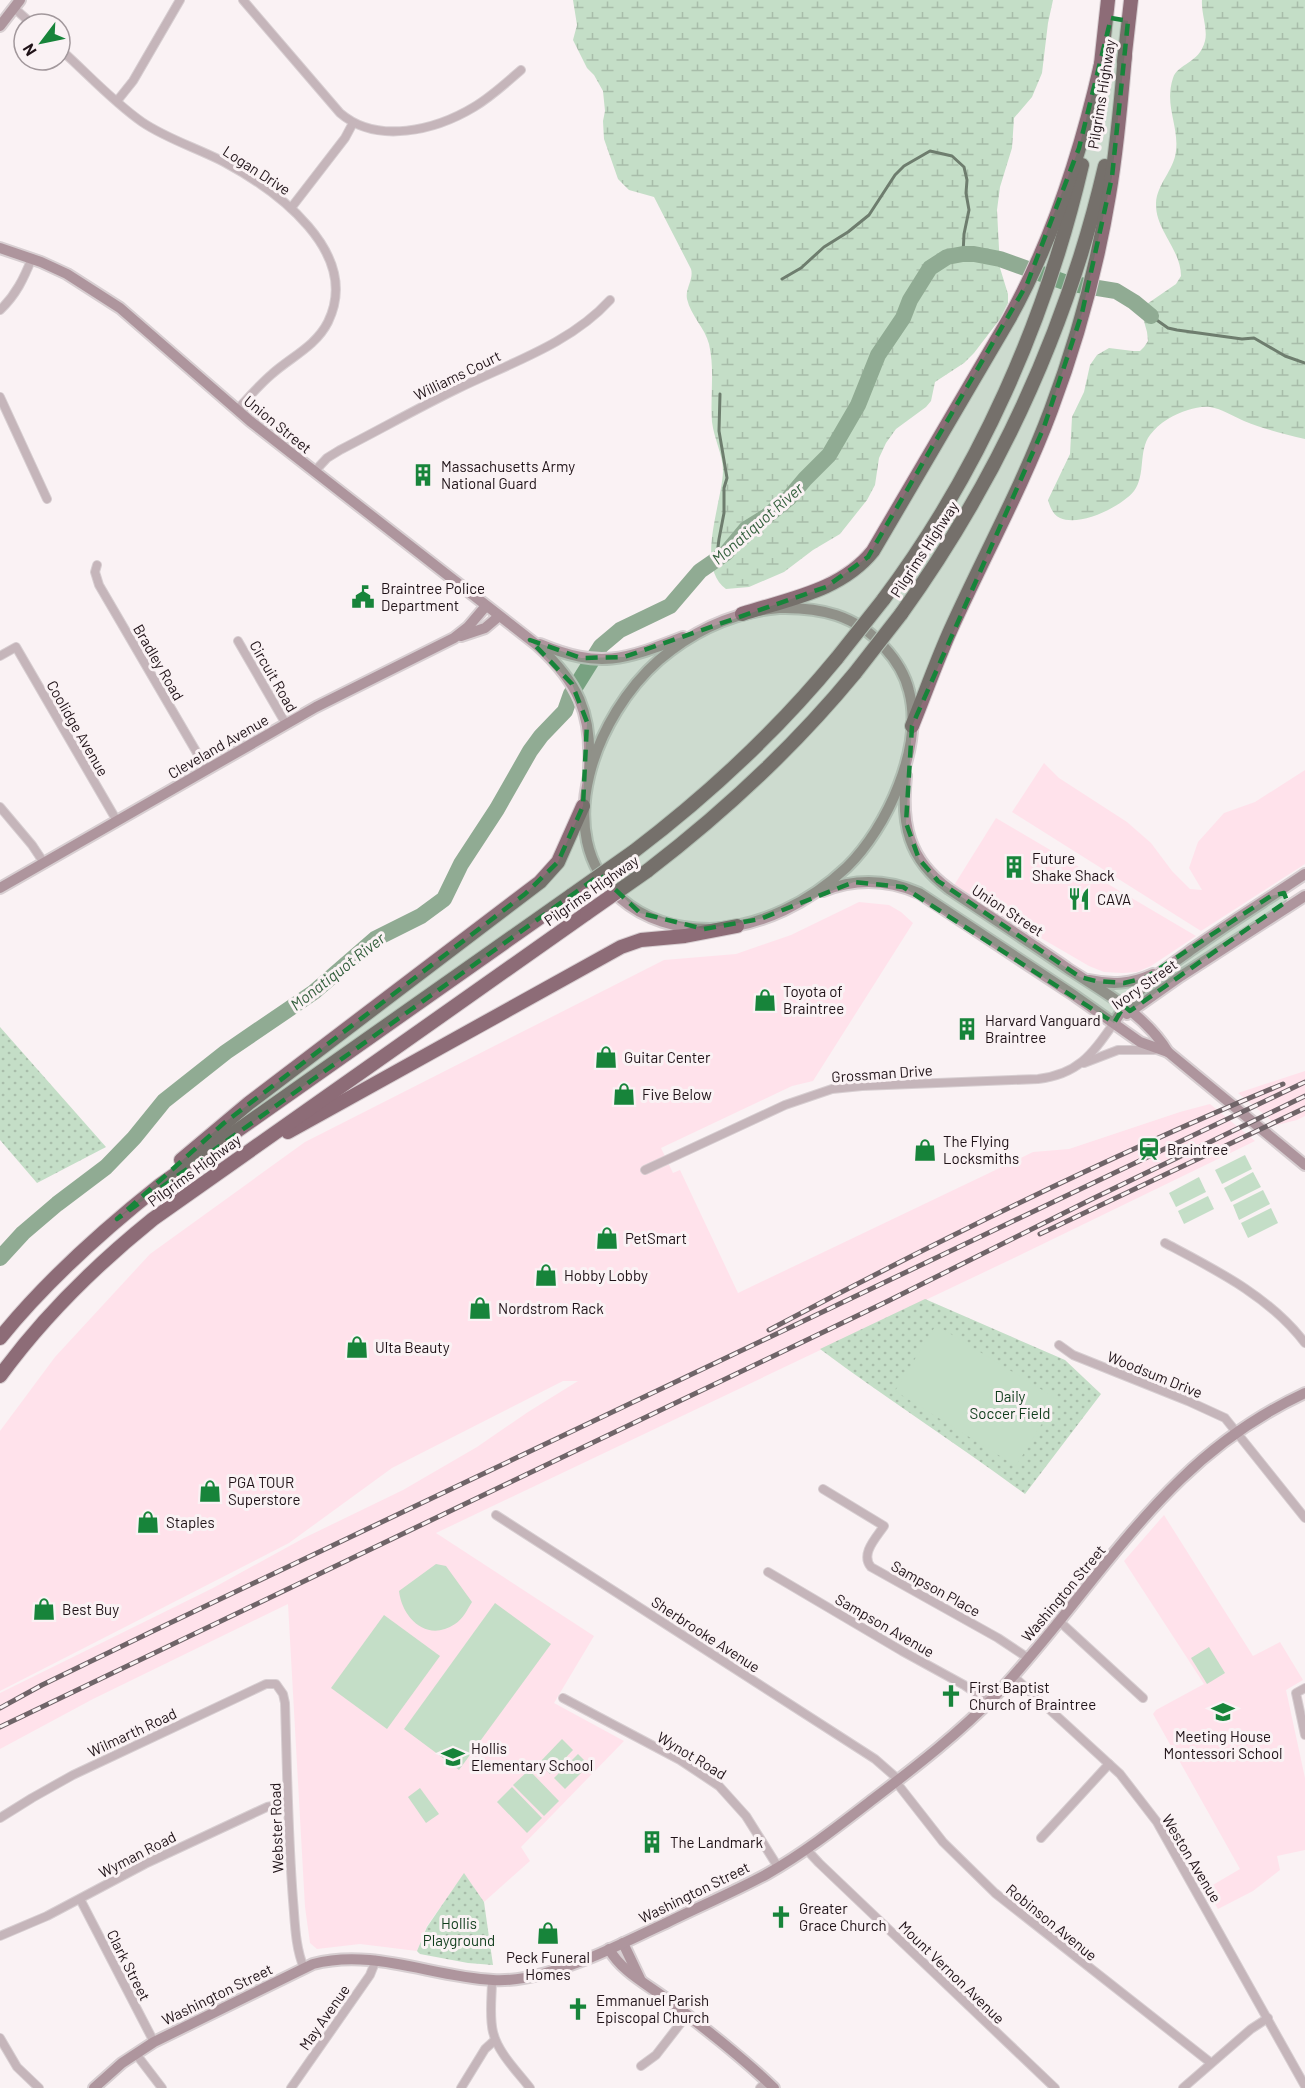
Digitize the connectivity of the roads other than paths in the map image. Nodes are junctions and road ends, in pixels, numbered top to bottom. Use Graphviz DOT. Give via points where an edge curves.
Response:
graph roads {
  1 [pos="180,0"];
  2 [pos="243,0"];
  3 [pos="1108,0"];
  4 [pos="1131,0"];
  5 [pos="17,4"];
  6 [pos="0,26"];
  7 [pos="72,60"];
  8 [pos="1101,64"];
  9 [pos="521,70"];
  10 [pos="117,101"];
  11 [pos="354,123"];
  12 [pos="291,208"];
  13 [pos="0,248"];
  14 [pos="32,258"];
  15 [pos="1087,264"];
  16 [pos="610,300"];
  17 [pos="0,310"];
  18 [pos="0,398"];
  19 [pos="237,410"];
  20 [pos="314,472"];
  21 [pos="46,499"];
  22 [pos="97,565"];
  23 [pos="485,607"];
  24 [pos="742,614"];
  25 [pos="498,617"];
  26 [pos="708,627"];
  27 [pos="454,638"];
  28 [pos="530,640"];
  29 [pos="238,641"];
  30 [pos="0,656"];
  31 [pos="286,724"];
  32 [pos="912,726"];
  33 [pos="909,751"];
  34 [pos="207,770"];
  35 [pos="586,789"];
  36 [pos="583,806"];
  37 [pos="0,807"];
  38 [pos="117,821"];
  39 [pos="44,863"];
  40 [pos="1305,874"];
  41 [pos="0,888"];
  42 [pos="1271,896"];
  43 [pos="1305,896"];
  44 [pos="799,903"];
  45 [pos="737,926"];
  46 [pos="1206,960"];
  47 [pos="1166,967"];
  48 [pos="1080,976"];
  49 [pos="1127,1009"];
  50 [pos="1114,1023"];
  51 [pos="1163,1051"];
  52 [pos="1080,1064"];
  53 [pos="1305,1166"];
  54 [pos="224,1168"];
  55 [pos="645,1170"];
  56 [pos="117,1219"];
  57 [pos="1165,1243"];
  58 [pos="0,1338"];
  59 [pos="1305,1343"];
  60 [pos="1059,1345"];
  61 [pos="0,1376"];
  62 [pos="1305,1392"];
  63 [pos="1238,1432"];
  64 [pos="823,1489"];
  65 [pos="496,1515"];
  66 [pos="1305,1518"];
  67 [pos="768,1572"];
  68 [pos="1059,1621"];
  69 [pos="1028,1658"];
  70 [pos="1013,1676"];
  71 [pos="279,1687"];
  72 [pos="1305,1688"];
  73 [pos="563,1698"];
  74 [pos="1143,1698"];
  75 [pos="989,1702"];
  76 [pos="1305,1735"];
  77 [pos="1109,1764"];
  78 [pos="897,1781"];
  79 [pos="288,1803"];
  80 [pos="0,1818"];
  81 [pos="1041,1838"];
  82 [pos="807,1849"];
  83 [pos="778,1867"];
  84 [pos="80,1899"];
  85 [pos="0,1935"];
  86 [pos="623,1943"];
  87 [pos="609,1949"];
  88 [pos="376,1960"];
  89 [pos="304,1968"];
  90 [pos="640,1979"];
  91 [pos="492,1980"];
  92 [pos="687,2015"];
  93 [pos="1268,2018"];
  94 [pos="0,2038"];
  95 [pos="495,2040"];
  96 [pos="154,2043"];
  97 [pos="136,2054"];
  98 [pos="1210,2064"];
  99 [pos="641,2067"];
  100 [pos="767,2086"];
  101 [pos="1305,2086"];
  102 [pos="39,2088"];
  103 [pos="94,2088"];
  104 [pos="162,2088"];
  105 [pos="291,2088"];
  106 [pos="461,2088"];
  107 [pos="530,2088"];
  108 [pos="1055,2088"];
  109 [pos="1183,2088"];
  1 -- 10 [label="street"];
  2 -- 11 [label="street" via="336,108"];
  3 -- 8 [label="highway, Pilgrims Highway"];
  4 -- 15 [label="highway, Pilgrims Highway" via="1125,55"];
  5 -- 6 [label="main road"];
  7 -- 10 [label="street, Logan Drive"];
  8 -- 24 [label="highway" via="1079,148 1022,295 883,535 864,562 833,584"];
  8 -- 56 [label="highway, Pilgrims Highway, bridge" via="1086,149 1058,256 1002,397 927,535 837,658 738,764 633,852 182,1169"];
  9 -- 11 [label="street" via="474,107 431,126 384,131"];
  10 -- 12 [label="street, Logan Drive" via="148,126 248,176"];
  11 -- 12 [label="street"];
  12 -- 19 [label="street, Logan Drive" via="327,254 335,282 333,309 318,336 263,382"];
  13 -- 14 [label="main road, Union Street"];
  14 -- 17 [label="street" via="20,285"];
  14 -- 19 [label="main road, Union Street" via="74,278 120,308"];
  15 -- 32 [label="highway" via="1082,313 1044,427 951,628"];
  15 -- 54 [label="highway, Pilgrims Highway, bridge" via="1064,307 1002,451 959,527 901,614 804,731 709,821 647,870"];
  16 -- 20 [label="street, Williams Court" via="563,338 340,450"];
  18 -- 21 [label="street"];
  19 -- 20 [label="main road, Union Street"];
  20 -- 23 [label="main road, Union Street"];
  22 -- 34 [label="street, Bradley Road" via="99,585"];
  23 -- 25 [label="main road, Union Street"];
  23 -- 27 [label="main road, Cleveland Avenue"];
  24 -- 26 [label="main road"];
  24 -- 32 [label="main road" via="803,608 855,622 881,643 901,670 909,690"];
  25 -- 27 [label="main road, Cleveland Avenue" via="486,628"];
  25 -- 28 [label="main road, Union Street"];
  26 -- 28 [label="main road, Union Street" via="617,659 574,657"];
  26 -- 35 [label="main road" via="660,660 632,690 609,726"];
  27 -- 31 [label="main road, Cleveland Avenue"];
  28 -- 35 [label="main road, Union Street" via="562,671 584,707 589,746"];
  29 -- 31 [label="street, Circuit Road"];
  30 -- 38 [label="street, Coolidge Avenue" via="16,647"];
  31 -- 34 [label="main road, Cleveland Avenue"];
  32 -- 33 [label="main road"];
  33 -- 44 [label="main road" via="893,798 866,846 838,875"];
  33 -- 48 [label="main road, Union Street" via="904,793 906,823 923,865 949,890"];
  34 -- 38 [label="main road, Cleveland Avenue"];
  35 -- 36 [label="main road"];
  36 -- 45 [label="main road" via="584,835 593,861 609,886 631,907 685,927"];
  36 -- 56 [label="highway" via="562,855 540,882 224,1123"];
  37 -- 39 [label="street"];
  38 -- 39 [label="main road, Cleveland Avenue"];
  39 -- 41 [label="main road, Cleveland Avenue"];
  40 -- 42 [label="main road, Ivory Street"];
  42 -- 46 [label="main road" via="1284,893 1288,898"];
  42 -- 47 [label="main road, Ivory Street"];
  43 -- 46 [label="main road, Ivory Street"];
  44 -- 45 [label="main road"];
  44 -- 50 [label="main road, Union Street" via="854,882 903,886 940,906"];
  45 -- 54 [label="highway" via="641,940 621,947"];
  46 -- 49 [label="main road, Ivory Street"];
  47 -- 48 [label="main road" via="1124,983 1103,983"];
  47 -- 49 [label="main road, Ivory Street" via="1140,989"];
  48 -- 49 [label="main road, Union Street"];
  49 -- 50 [label="main road, Ivory Street"];
  49 -- 51 [label="main road, Union Street" via="1154,1031"];
  50 -- 51 [label="main road, Union Street" via="1140,1042"];
  50 -- 52 [label="street, Grossman Drive"];
  51 -- 52 [label="street" via="1118,1050"];
  51 -- 53 [label="main road, Union Street"];
  52 -- 55 [label="street, Grossman Drive" via="1058,1076 1038,1079 832,1089 785,1105"];
  54 -- 61 [label="highway, Pilgrims Highway" via="101,1264 41,1326"];
  56 -- 58 [label="highway, Pilgrims Highway" via="53,1278"];
  57 -- 59 [label="street" via="1241,1286 1279,1314"];
  60 -- 63 [label="street, Woodsum Drive" via="1072,1355 1221,1415"];
  62 -- 63 [label="main road, Washington Street"];
  63 -- 66 [label="street, Woodsum Drive"];
  63 -- 68 [label="main road, Washington Street" via="1164,1496"];
  64 -- 69 [label="street, Sampson Place" via="884,1526 868,1551 869,1565"];
  65 -- 78 [label="street, Sherbrooke Avenue" via="875,1758"];
  67 -- 75 [label="street, Sampson Avenue"];
  68 -- 69 [label="main road, Washington Street"];
  68 -- 74 [label="street"];
  69 -- 70 [label="main road, Washington Street"];
  70 -- 75 [label="main road, Washington Street"];
  70 -- 77 [label="street, Weston Avenue"];
  71 -- 79 [label="street, Webster Road" via="285,1703"];
  71 -- 80 [label="street, Wilmarth Road" via="273,1683 263,1685 73,1775"];
  72 -- 76 [label="street" via="1296,1693"];
  73 -- 83 [label="street, Wynot Road" via="680,1760 719,1786 747,1816"];
  75 -- 78 [label="main road, Washington Street"];
  77 -- 81 [label="street"];
  77 -- 93 [label="street, Weston Avenue" via="1165,1835"];
  78 -- 82 [label="main road, Washington Street"];
  78 -- 98 [label="street, Robinson Avenue" via="935,1833 995,1893"];
  79 -- 84 [label="street, Wyman Road" via="267,1807"];
  79 -- 89 [label="street, Webster Road" via="296,1926"];
  82 -- 83 [label="main road, Washington Street"];
  82 -- 108 [label="street, Mount Vernon Avenue"];
  83 -- 86 [label="main road, Washington Street"];
  84 -- 85 [label="street, Wyman Road"];
  84 -- 96 [label="street, Clark Street"];
  86 -- 87 [label="main road, Washington Street"];
  86 -- 90 [label="main road"];
  87 -- 90 [label="main road" via="622,1968"];
  87 -- 91 [label="main road, Washington Street" via="547,1972"];
  88 -- 89 [label="main road, Washington Street" via="340,1959"];
  88 -- 91 [label="main road, Washington Street"];
  88 -- 105 [label="street, May Avenue" via="370,1975"];
  89 -- 96 [label="main road, Washington Street"];
  90 -- 92 [label="main road"];
  91 -- 95 [label="street"];
  92 -- 99 [label="street" via="656,2055"];
  92 -- 100 [label="main road" via="732,2050"];
  93 -- 98 [label="street"];
  93 -- 101 [label="street, Weston Avenue"];
  94 -- 102 [label="street" via="17,2067"];
  95 -- 106 [label="street"];
  95 -- 107 [label="street"];
  96 -- 97 [label="main road, Washington Street"];
  97 -- 103 [label="main road, Washington Street"];
  97 -- 104 [label="street"];
  98 -- 109 [label="street"];
}
